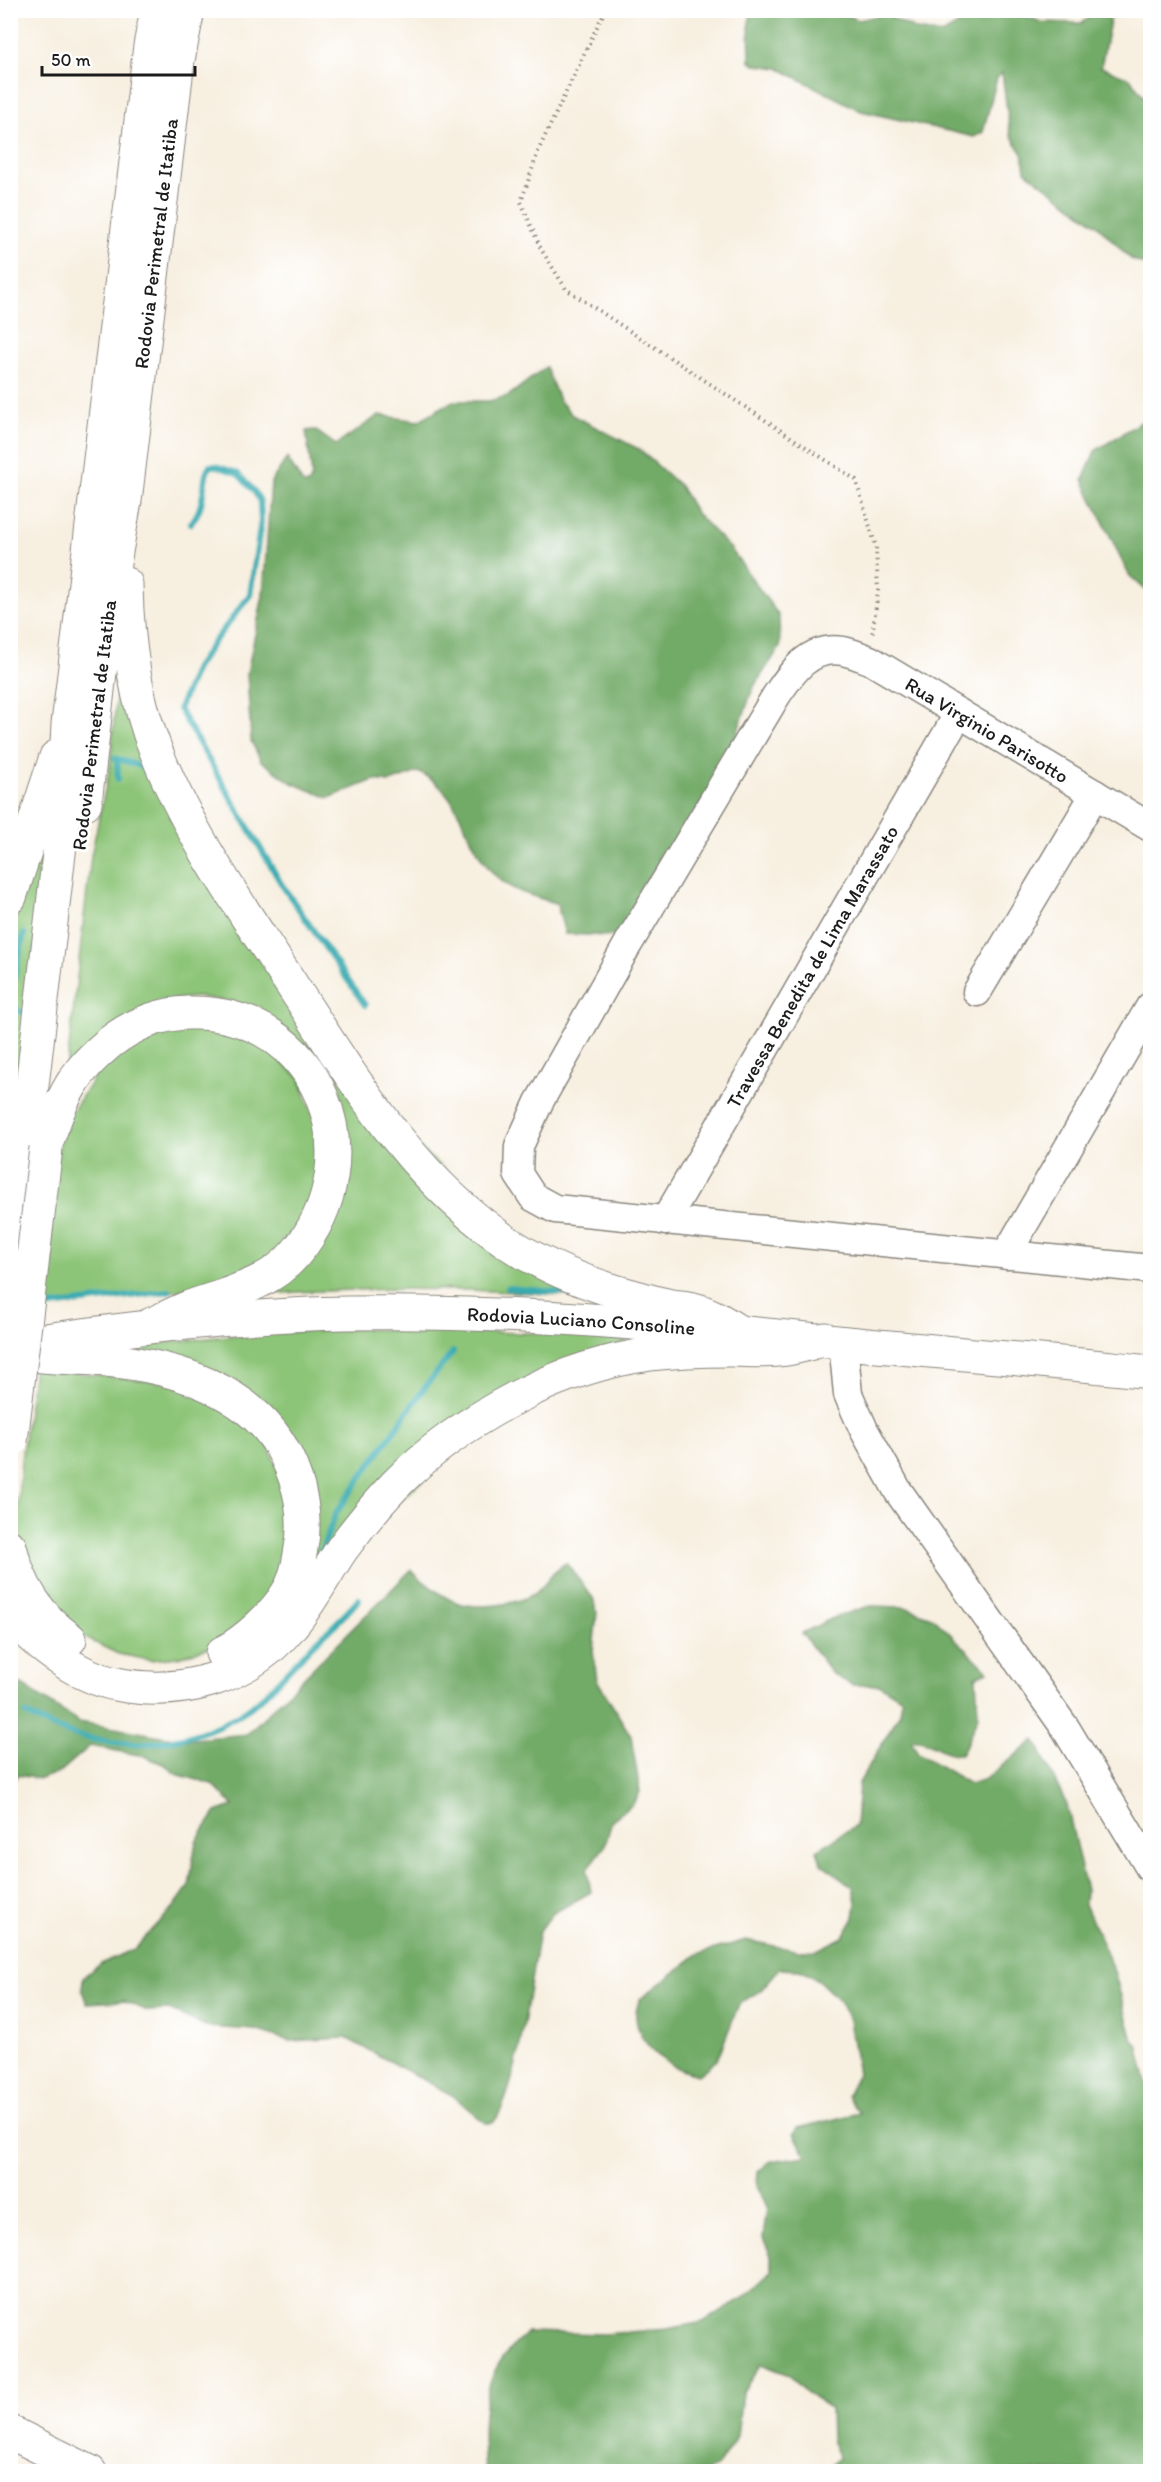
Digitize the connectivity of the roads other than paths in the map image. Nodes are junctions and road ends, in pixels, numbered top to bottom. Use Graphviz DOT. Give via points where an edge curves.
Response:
graph roads {
  1 [pos="157,10"];
  2 [pos="188,10"];
  3 [pos="121,528"];
  4 [pos="959,713"];
  5 [pos="68,724"];
  6 [pos="1095,794"];
  7 [pos="1150,827"];
  8 [pos="10,897"];
  9 [pos="977,992"];
  10 [pos="1150,1007"];
  11 [pos="40,1147"];
  12 [pos="665,1221"];
  13 [pos="1006,1255"];
  14 [pos="1150,1269"];
  15 [pos="10,1275"];
  16 [pos="150,1325"];
  17 [pos="739,1332"];
  18 [pos="834,1341"];
  19 [pos="10,1345"];
  20 [pos="10,1352"];
  21 [pos="1150,1371"];
  22 [pos="11,1446"];
  23 [pos="10,1547"];
  24 [pos="10,1610"];
  25 [pos="1150,1868"];
  26 [pos="10,2432"];
  27 [pos="90,2472"];
  1 -- 5 [label="main road, Rodovia Perimetral de Itatiba"];
  2 -- 3 [label="main road, Rodovia Perimetral de Itatiba" via="178,60"];
  3 -- 11 [label="main road, Rodovia Perimetral de Itatiba" via="110,586"];
  3 -- 17 [label="main road" via="131,651 155,750 191,827 217,870 387,1126 447,1192 487,1227 536,1260 628,1295 710,1315"];
  4 -- 6 [label="street, Rua Virginio Parisotto"];
  4 -- 12 [label="street, Travessa Benedita de Lima Marassato"];
  4 -- 12 [label="street, Rua Virginio Parisotto" via="870,660 842,651 818,653 796,667 622,954 539,1102 519,1146 518,1174 533,1197 555,1209"];
  5 -- 8 [label="main road"];
  5 -- 11 [label="main road, Rodovia Perimetral de Itatiba"];
  6 -- 7 [label="street, Rua Virginio Parisotto"];
  6 -- 9 [label="street"];
  10 -- 13 [label="street"];
  11 -- 15 [label="main road, Rodovia Perimetral de Itatiba"];
  11 -- 16 [label="main road" via="75,1078 89,1062 120,1035 155,1018 197,1013 236,1020 279,1041 310,1075 325,1104 333,1138 332,1181 320,1216 295,1254 267,1277"];
  11 -- 22 [label="main road, Rodovia Perimetral de Itatiba, bridge"];
  12 -- 13 [label="street"];
  13 -- 14 [label="street"];
  16 -- 17 [label="main road, Rodovia Luciano Consoline" via="394,1313 554,1318"];
  16 -- 19 [label="main road, Rodovia Luciano Consoline"];
  17 -- 18 [label="main road, Rodovia Luciano Consoline"];
  18 -- 21 [label="main road, Rodovia Luciano Consoline"];
  18 -- 24 [label="main road" via="775,1351 661,1354 614,1362 550,1382 495,1409 438,1446 393,1487 343,1548 303,1611 278,1641 243,1666 212,1680 155,1689 110,1683 57,1656"];
  18 -- 25 [label="street" via="848,1394 898,1491 1066,1728"];
  20 -- 23 [label="main road" via="145,1365 220,1390 255,1416 282,1448 293,1469 304,1522 298,1565 288,1592 257,1628 209,1658 164,1667 140,1666 99,1656 67,1636 28,1594"];
  26 -- 27 [label="main road"];
}
